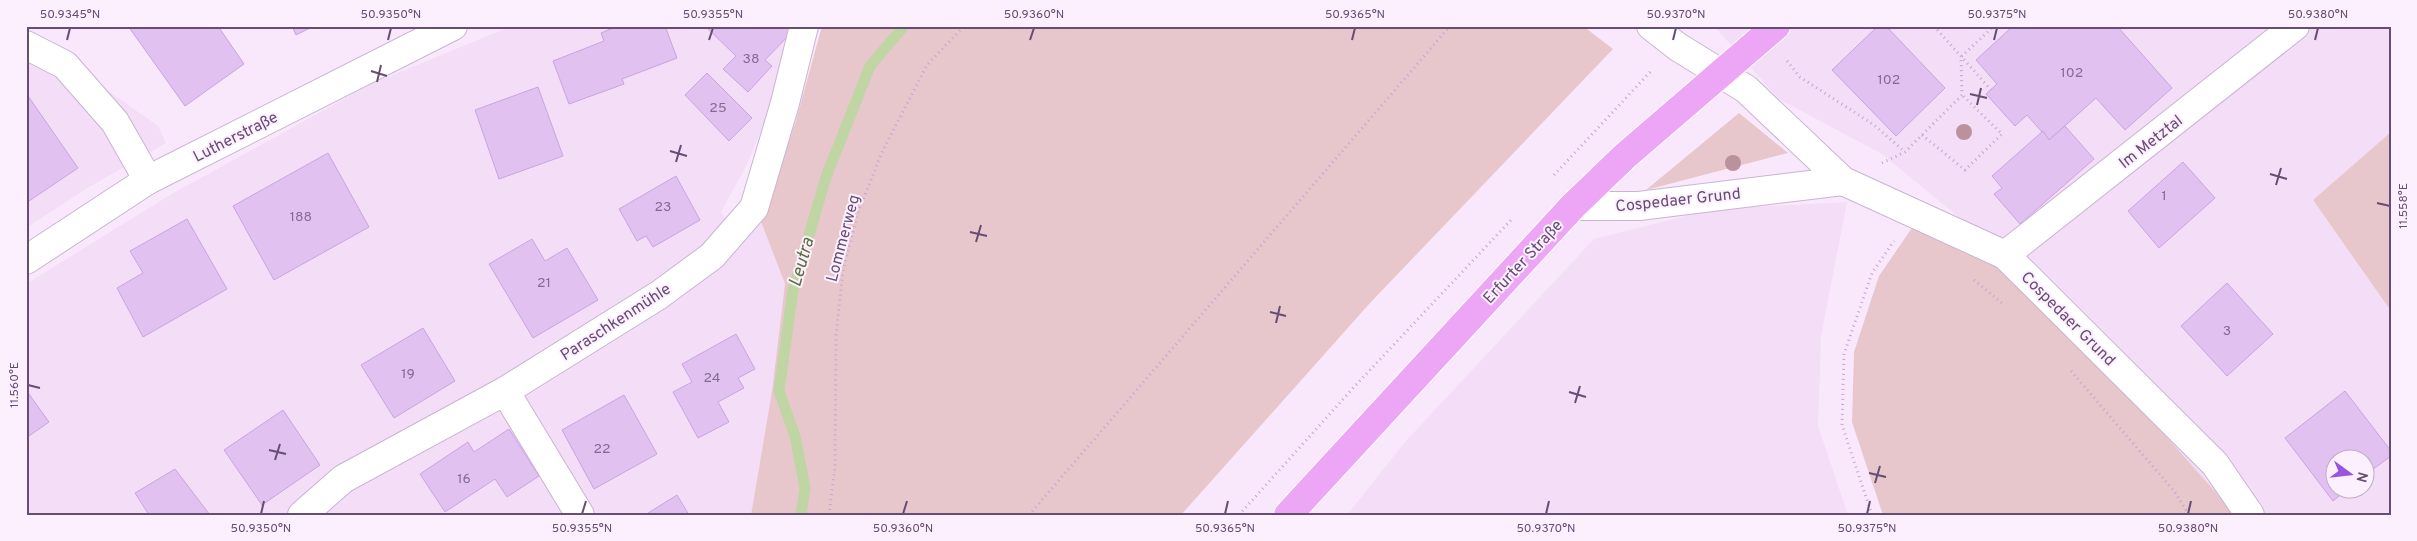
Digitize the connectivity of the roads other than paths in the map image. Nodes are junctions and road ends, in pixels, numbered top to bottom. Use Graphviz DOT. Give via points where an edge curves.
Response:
graph roads {
  1 [pos="453,26"];
  2 [pos="804,26"];
  3 [pos="1650,26"];
  4 [pos="1776,26"];
  5 [pos="2295,26"];
  6 [pos="26,46"];
  7 [pos="1721,72"];
  8 [pos="148,180"];
  9 [pos="1843,181"];
  10 [pos="1573,206"];
  11 [pos="2005,255"];
  12 [pos="26,260"];
  13 [pos="505,391"];
  14 [pos="302,515"];
  15 [pos="580,515"];
  16 [pos="1288,515"];
  17 [pos="2250,515"];
  1 -- 8 [label="street, Lutherstraße"];
  2 -- 13 [label="street, Paraschkenmühle" via="754,208 712,256 659,295"];
  3 -- 7 [label="street, Cospedaer Grund"];
  4 -- 7 [label="main road, Erfurter Straße"];
  5 -- 11 [label="street, Im Metztal"];
  6 -- 8 [label="street" via="65,65 115,122"];
  7 -- 9 [label="street, Cospedaer Grund" via="1746,89"];
  7 -- 10 [label="main road, Erfurter Straße"];
  8 -- 12 [label="street, Lutherstraße"];
  9 -- 10 [label="street, Cospedaer Grund" via="1638,206"];
  9 -- 11 [label="street, Cospedaer Grund"];
  10 -- 16 [label="main road, Erfurter Straße"];
  11 -- 17 [label="street, Cospedaer Grund" via="2215,464"];
  13 -- 14 [label="street, Paraschkenmühle" via="343,479"];
  13 -- 15 [label="street"];
}
